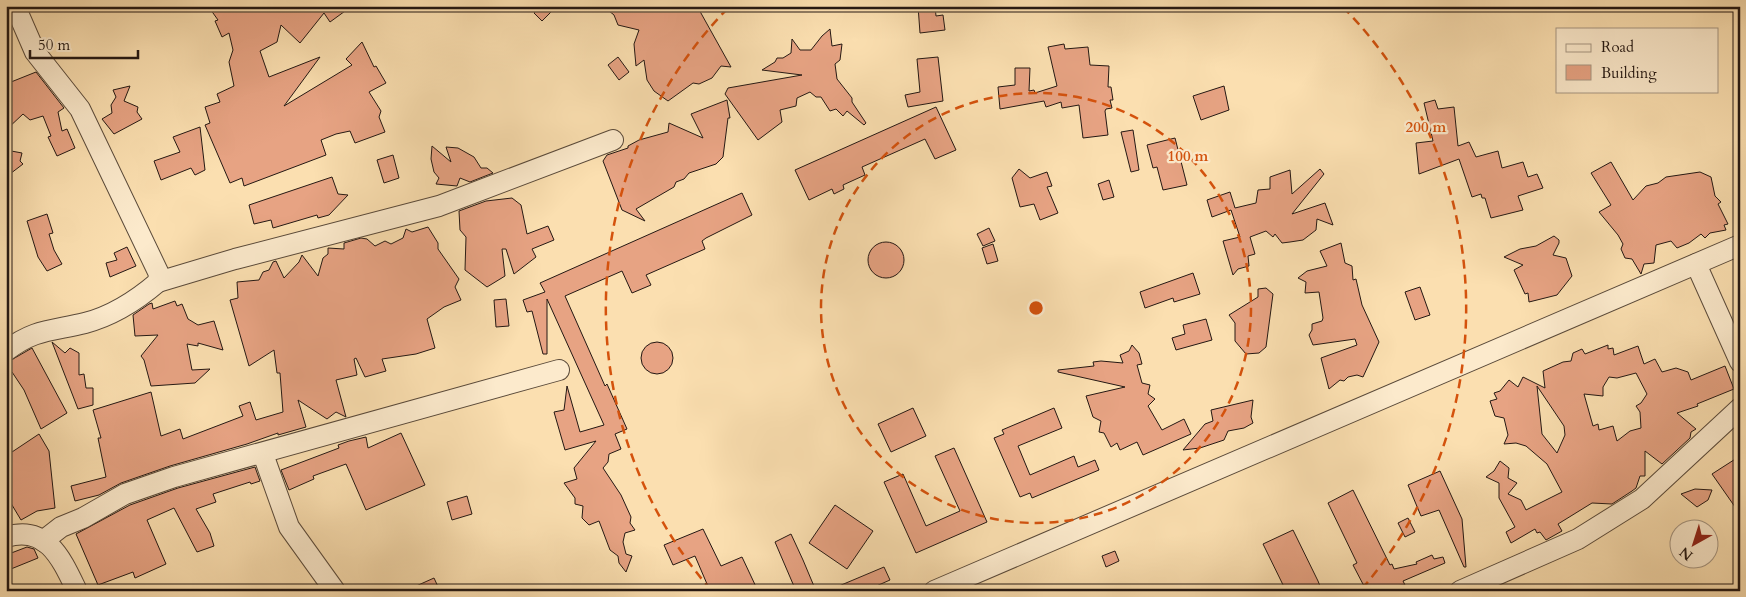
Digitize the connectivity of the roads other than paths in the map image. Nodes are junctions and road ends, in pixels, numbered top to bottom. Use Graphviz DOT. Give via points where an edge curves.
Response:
graph roads {
  1 [pos="15,6"];
  2 [pos="613,140"];
  3 [pos="1740,245"];
  4 [pos="1696,264"];
  5 [pos="158,282"];
  6 [pos="6,350"];
  7 [pos="1740,362"];
  8 [pos="559,370"];
  9 [pos="1740,408"];
  10 [pos="263,454"];
  11 [pos="6,537"];
  12 [pos="44,541"];
  13 [pos="77,591"];
  14 [pos="335,591"];
  15 [pos="934,591"];
  16 [pos="1460,591"];
  1 -- 5 [label="street" via="35,52 80,109 159,274"];
  2 -- 5 [label="street" via="439,206"];
  3 -- 4 [label="street"];
  4 -- 7 [label="street"];
  4 -- 15 [label="street"];
  5 -- 6 [label="street" via="136,301 87,322 23,337"];
  8 -- 10 [label="street"];
  9 -- 16 [label="street" via="1642,499 1578,539"];
  10 -- 12 [label="street" via="174,477 125,494 60,528"];
  10 -- 14 [label="street" via="289,527"];
  11 -- 12 [label="street" via="37,536"];
  12 -- 13 [label="street" via="65,567"];
}
